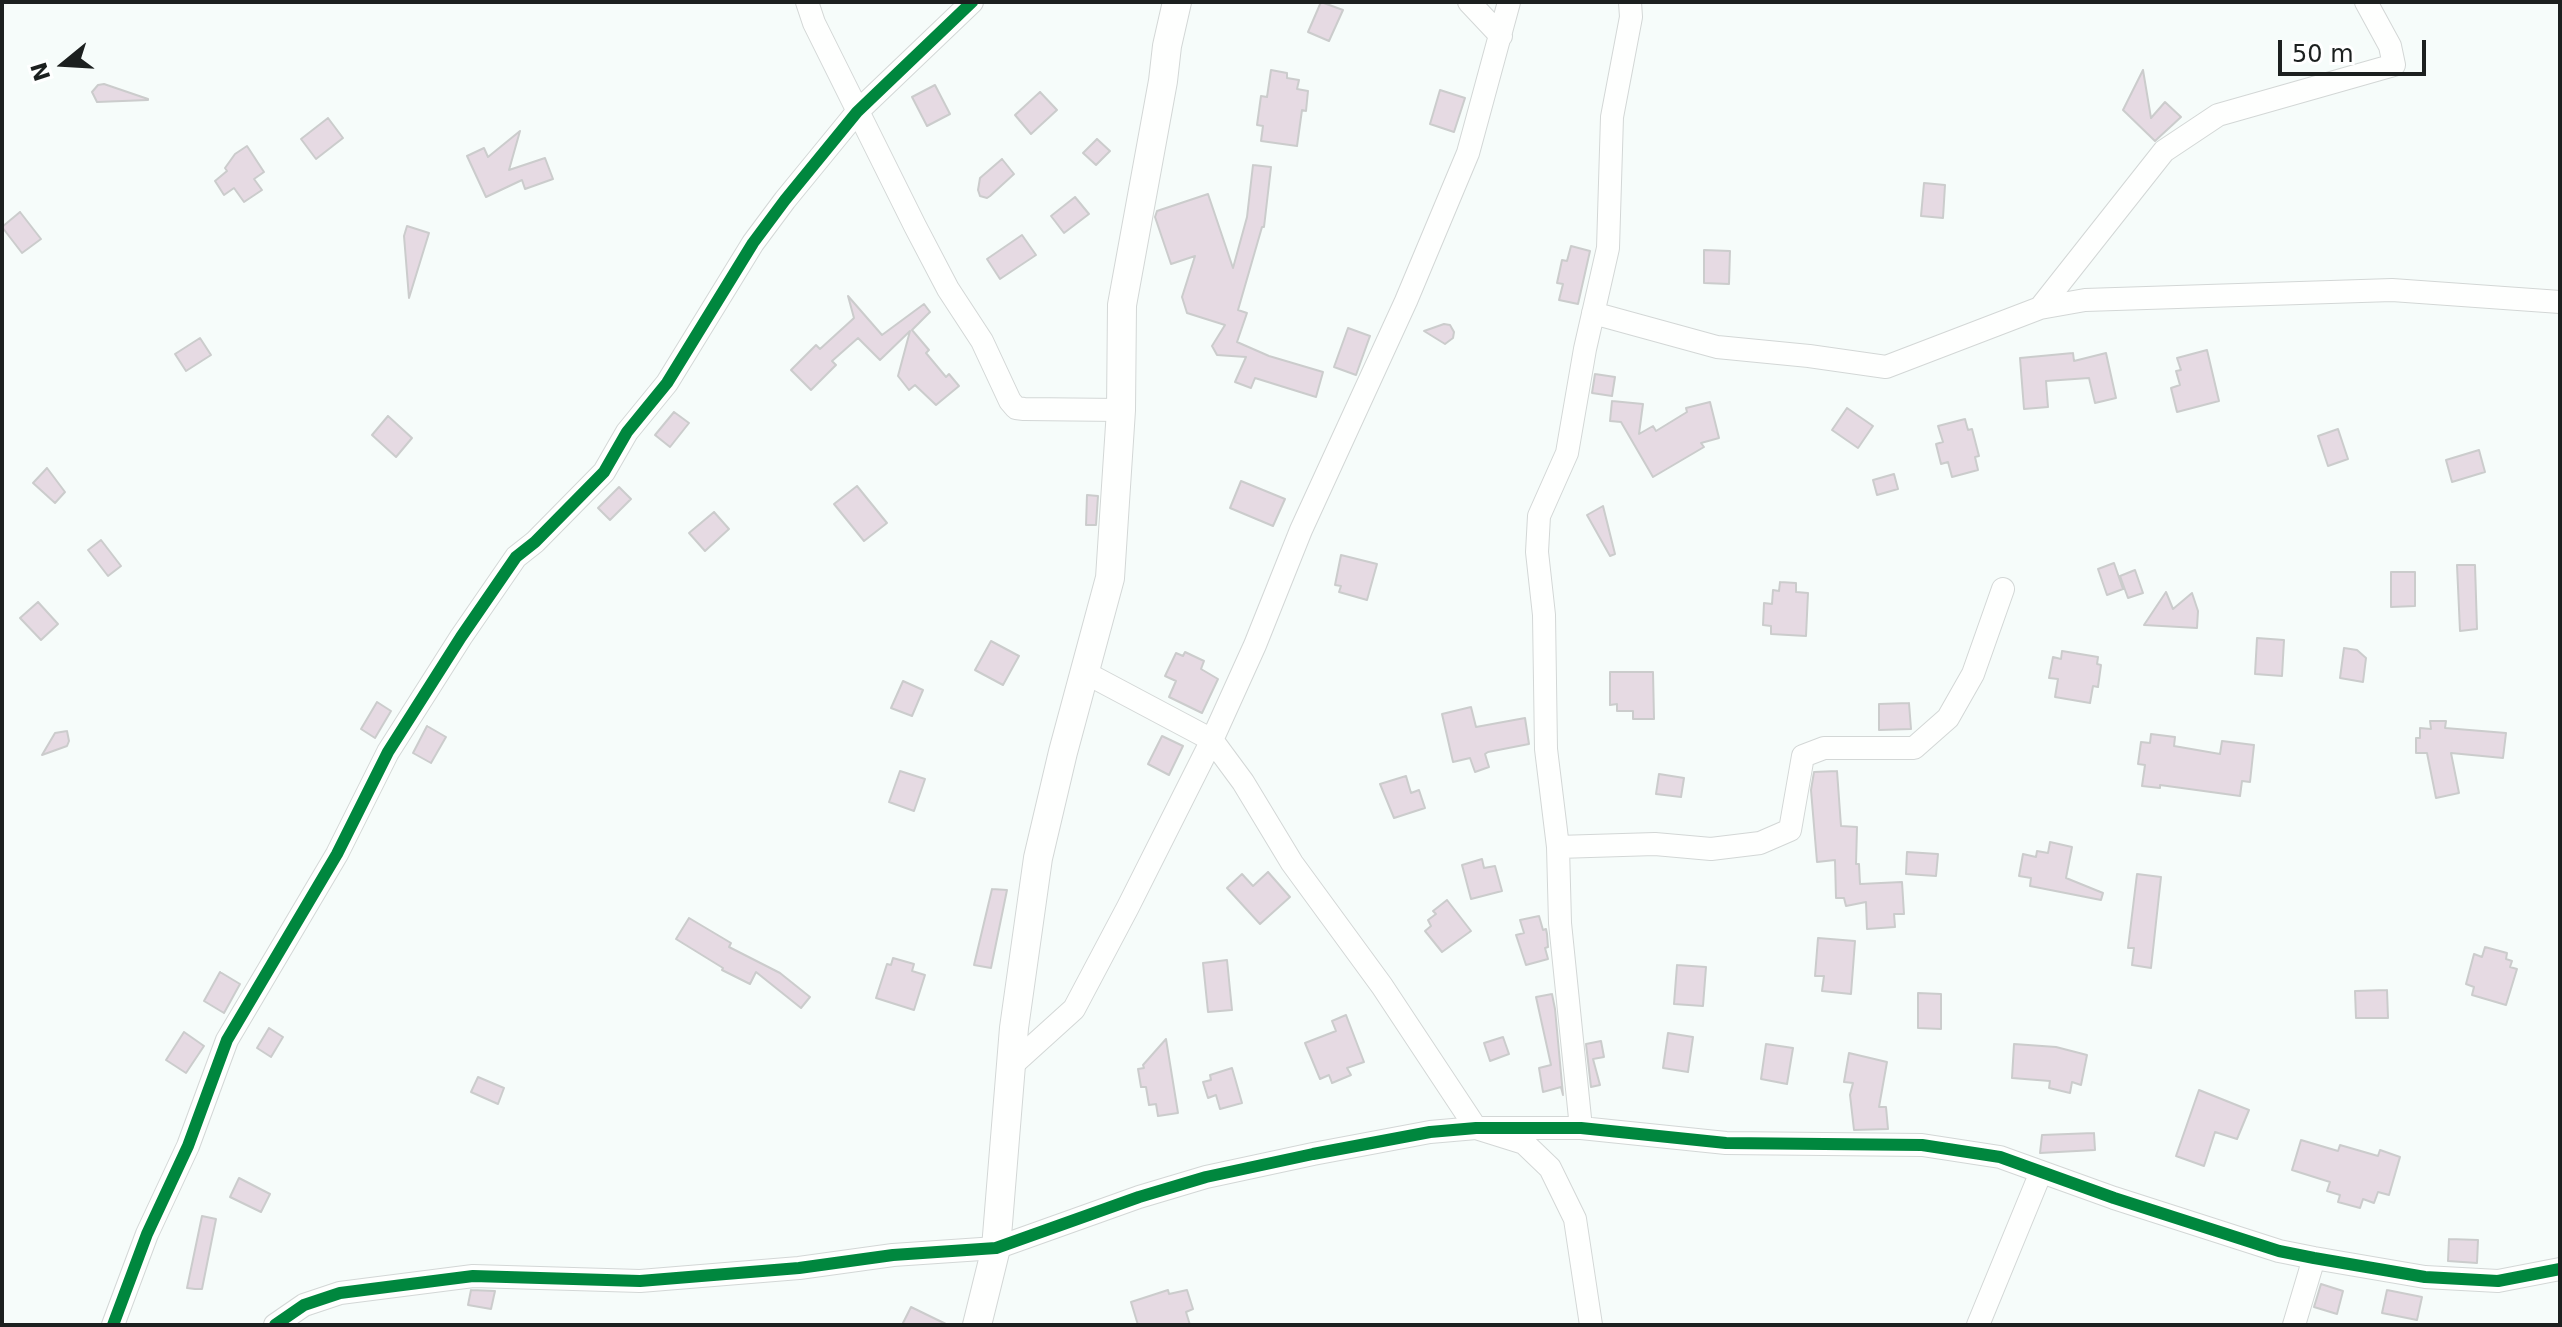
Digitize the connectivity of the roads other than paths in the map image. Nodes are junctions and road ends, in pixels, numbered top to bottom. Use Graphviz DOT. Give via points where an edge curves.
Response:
graph roads {
  1 [pos="807,2"];
  2 [pos="972,2"];
  3 [pos="1177,2"];
  4 [pos="1469,2"];
  5 [pos="1509,2"];
  6 [pos="1630,2"];
  7 [pos="2366,2"];
  8 [pos="1501,36"];
  9 [pos="857,112"];
  10 [pos="2560,302"];
  11 [pos="2040,308"];
  12 [pos="1593,313"];
  13 [pos="1121,410"];
  14 [pos="2003,589"];
  15 [pos="1084,672"];
  16 [pos="1212,740"];
  17 [pos="1558,847"];
  18 [pos="1011,1066"];
  19 [pos="1476,1128"];
  20 [pos="1581,1128"];
  21 [pos="2041,1172"];
  22 [pos="996,1248"];
  23 [pos="2314,1258"];
  24 [pos="2560,1269"];
  25 [pos="113,1325"];
  26 [pos="275,1325"];
  27 [pos="977,1325"];
  28 [pos="1591,1325"];
  29 [pos="1978,1325"];
  30 [pos="2294,1325"];
  1 -- 9 [label="street"];
  2 -- 9 [label="street"];
  3 -- 13 [label="street" via="1122,305"];
  4 -- 8 [label="street"];
  5 -- 8 [label="street"];
  6 -- 12 [label="street" via="1612,117 1608,248"];
  7 -- 11 [label="street" via="2390,46 2394,65 2218,115 2164,151"];
  8 -- 16 [label="street" via="1468,153"];
  9 -- 13 [label="street" via="1016,408"];
  9 -- 25 [label="street" via="753,243 690,348 604,472 516,557 388,752 337,854 227,1040"];
  10 -- 11 [label="street" via="2392,290 2085,300"];
  11 -- 12 [label="street" via="1886,367 1717,347"];
  12 -- 17 [label="street" via="1567,453 1539,516 1537,540 1546,749"];
  13 -- 15 [label="street" via="1110,578"];
  14 -- 17 [label="street" via="1973,674 1948,718 1914,748 1824,748 1803,756 1790,830 1760,843 1711,849 1655,844"];
  15 -- 16 [label="street"];
  15 -- 18 [label="street" via="1038,858"];
  16 -- 18 [label="street" via="1074,1009"];
  16 -- 19 [label="street"];
  17 -- 20 [label="street" via="1560,923"];
  18 -- 22 [label="street"];
  19 -- 20 [label="street"];
  19 -- 22 [label="street" via="1415,1135 1206,1177"];
  19 -- 28 [label="street" via="1524,1143 1550,1168 1575,1219"];
  20 -- 21 [label="street" via="1726,1143 1922,1145 2000,1157"];
  21 -- 23 [label="street"];
  21 -- 29 [label="street"];
  22 -- 26 [label="street" via="640,1281 473,1276 340,1293 304,1305"];
  22 -- 27 [label="street"];
  23 -- 24 [label="street" via="2425,1277 2498,1281"];
  23 -- 30 [label="street"];
}
